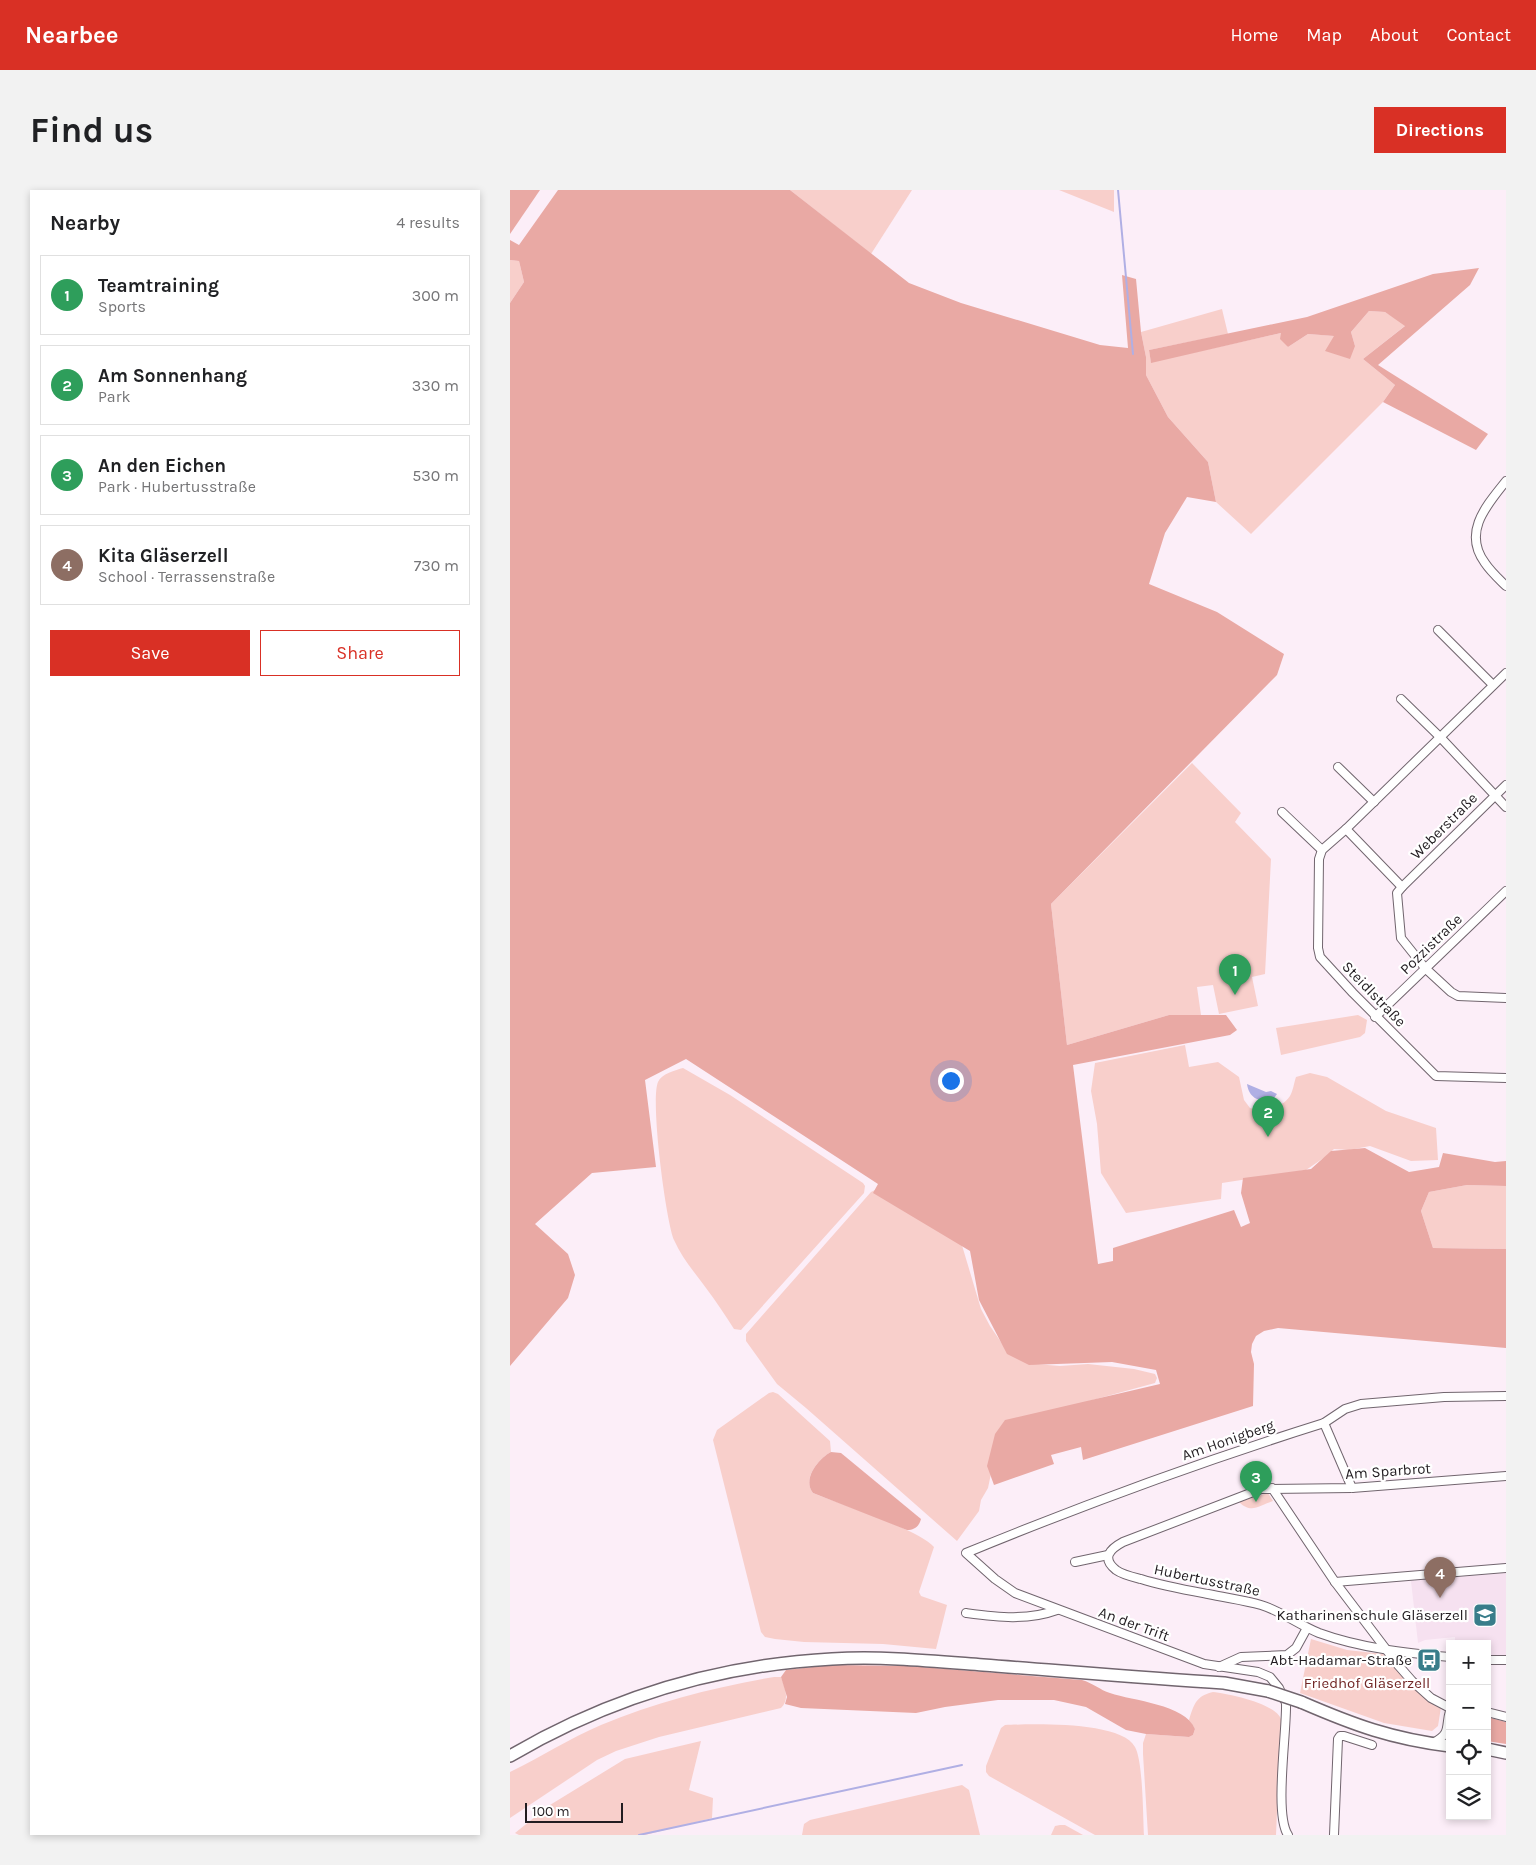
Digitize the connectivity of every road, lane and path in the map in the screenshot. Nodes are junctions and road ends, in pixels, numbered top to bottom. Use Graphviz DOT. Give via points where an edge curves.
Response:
graph roads {
  1 [pos="1506,482"];
  2 [pos="1506,586"];
  3 [pos="1438,630"];
  4 [pos="1506,673"];
  5 [pos="1493,685"];
  6 [pos="1402,699"];
  7 [pos="1441,738"];
  8 [pos="1338,767"];
  9 [pos="1506,785"];
  10 [pos="1495,795"];
  11 [pos="1374,802"];
  12 [pos="1506,807"];
  13 [pos="1282,812"];
  14 [pos="1346,829"];
  15 [pos="1322,850"];
  16 [pos="1402,887"];
  17 [pos="1506,891"];
  18 [pos="1425,968"];
  19 [pos="1506,998"];
  20 [pos="1375,1016"];
  21 [pos="1506,1078"];
  22 [pos="1506,1396"];
  23 [pos="1324,1423"];
  24 [pos="1506,1476"];
  25 [pos="1272,1488"];
  26 [pos="1352,1488"];
  27 [pos="966,1553"];
  28 [pos="1108,1555"];
  29 [pos="1075,1562"];
  30 [pos="1506,1568"];
  31 [pos="1335,1582"];
  32 [pos="1056,1610"];
  33 [pos="966,1613"];
  34 [pos="1307,1628"];
  35 [pos="1386,1649"];
  36 [pos="1446,1656"];
  37 [pos="1491,1660"];
  38 [pos="1506,1660"];
  39 [pos="1220,1667"];
  40 [pos="1446,1707"];
  41 [pos="1491,1713"];
  42 [pos="1506,1717"];
  43 [pos="1446,1733"];
  44 [pos="1431,1744"];
  45 [pos="1372,1745"];
  46 [pos="1446,1746"];
  47 [pos="1491,1751"];
  48 [pos="1506,1753"];
  49 [pos="510,1756"];
  50 [pos="1288,1835"];
  51 [pos="1334,1835"];
  1 -- 2 [label="street" via="1482,512 1476,537 1484,562"];
  3 -- 5 [label="street"];
  4 -- 5 [label="street"];
  5 -- 7 [label="street"];
  6 -- 7 [label="street"];
  7 -- 10 [label="street"];
  7 -- 11 [label="street"];
  8 -- 11 [label="street"];
  9 -- 10 [label="street, Weberstraße"];
  10 -- 12 [label="street"];
  10 -- 16 [label="street, Weberstraße"];
  11 -- 14 [label="street"];
  13 -- 15 [label="street"];
  14 -- 15 [label="street"];
  14 -- 16 [label="street"];
  15 -- 20 [label="street, Steidlstraße" via="1319,859 1320,958"];
  16 -- 18 [label="street" via="1397,894 1400,938"];
  17 -- 18 [label="street, Pozzistraße"];
  18 -- 19 [label="street" via="1458,996"];
  18 -- 20 [label="street, Pozzistraße"];
  20 -- 21 [label="street, Steidlstraße" via="1436,1076"];
  22 -- 23 [label="street, Am Honigberg" via="1366,1403 1345,1409"];
  23 -- 26 [label="street"];
  23 -- 27 [label="street, Am Honigberg" via="1159,1478"];
  24 -- 26 [label="street, Am Sparbrot"];
  25 -- 26 [label="street, Am Sparbrot"];
  25 -- 28 [label="street" via="1261,1489 1123,1542"];
  25 -- 31 [label="street"];
  27 -- 32 [label="street, An der Trift" via="1015,1593"];
  28 -- 29 [label="street"];
  28 -- 34 [label="street, Hubertusstraße" via="1112,1566 1125,1574 1262,1605"];
  30 -- 31 [label="street"];
  31 -- 35 [label="street"];
  32 -- 33 [label="street" via="1020,1618"];
  32 -- 39 [label="street, An der Trift"];
  34 -- 35 [label="street, Hubertusstraße" via="1352,1643"];
  34 -- 39 [label="street" via="1296,1648 1287,1655 1242,1657"];
  35 -- 36 [label="street"];
  35 -- 40 [label="street" via="1412,1681"];
  37 -- 38 [label="street"];
  39 -- 50 [label="street, An der Trift" via="1258,1672 1270,1677 1286,1703 1281,1804 1283,1826"];
  41 -- 42 [label="street"];
  43 -- 44 [label="street"];
  44 -- 46 [label="main road"];
  44 -- 49 [label="main road, bridge" via="1372,1731 1268,1691 1224,1683 910,1659 856,1658 809,1660 734,1671 649,1692 572,1723"];
  45 -- 51 [label="street" via="1344,1736 1338,1739"];
  47 -- 48 [label="main road"];
}
